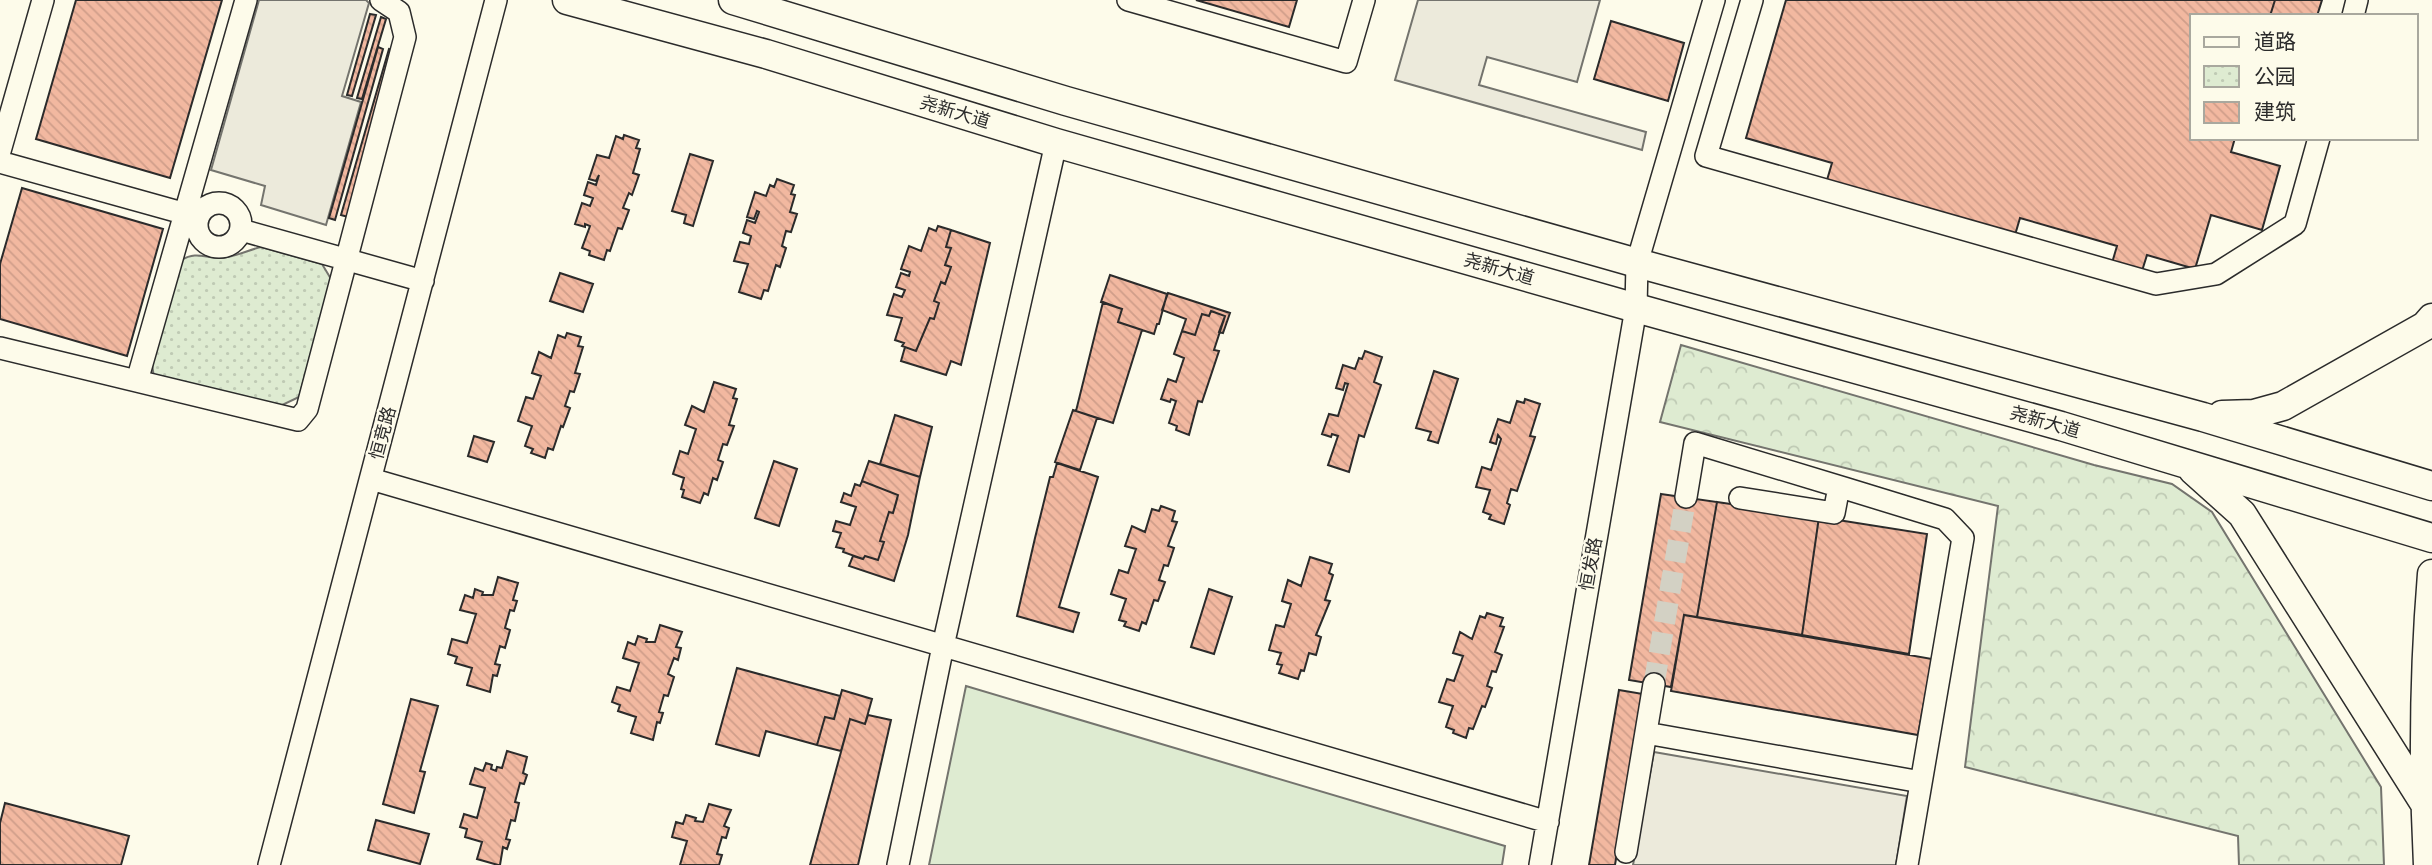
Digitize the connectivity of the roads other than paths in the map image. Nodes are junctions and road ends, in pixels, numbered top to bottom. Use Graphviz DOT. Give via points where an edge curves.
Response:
graph roads {
  1 [pos="43,0"];
  2 [pos="246,0"];
  3 [pos="381,0"];
  4 [pos="496,0"];
  5 [pos="567,0"];
  6 [pos="733,0"];
  7 [pos="1128,0"];
  8 [pos="1364,0"];
  9 [pos="1714,0"];
  10 [pos="1752,0"];
  11 [pos="2318,140"];
  12 [pos="1056,143"];
  13 [pos="0,151"];
  14 [pos="0,162"];
  15 [pos="191,216"];
  16 [pos="241,230"];
  17 [pos="346,259"];
  18 [pos="1637,263"];
  19 [pos="423,281"];
  20 [pos="1636,308"];
  21 [pos="2432,318"];
  22 [pos="0,348"];
  23 [pos="137,381"];
  24 [pos="2203,416"];
  25 [pos="2189,466"];
  26 [pos="371,479"];
  27 [pos="2432,486"];
  28 [pos="1844,488"];
  29 [pos="1686,497"];
  30 [pos="1740,498"];
  31 [pos="2432,538"];
  32 [pos="2432,574"];
  33 [pos="943,646"];
  34 [pos="1654,684"];
  35 [pos="1646,733"];
  36 [pos="1921,782"];
  37 [pos="2425,804"];
  38 [pos="1548,821"];
  39 [pos="1626,852"];
  40 [pos="269,865"];
  41 [pos="898,865"];
  42 [pos="1540,865"];
  43 [pos="1907,865"];
  44 [pos="2427,865"];
  1 -- 13 [label="street"];
  2 -- 15 [label="street"];
  3 -- 17 [label="street" via="399,12 405,37"];
  4 -- 19 [label="street, 恒竞路"];
  5 -- 12 [label="main road, 尧新大道" via="766,54"];
  6 -- 18 [label="main road" via="1066,101"];
  7 -- 8 [label="street" via="1346,62"];
  9 -- 18 [label="street, 恒发路"];
  10 -- 11 [label="street" via="1706,156 2156,284 2216,274 2295,224"];
  12 -- 20 [label="main road, 尧新大道"];
  12 -- 33 [label="street"];
  14 -- 15 [label="street"];
  15 -- 16 [label="street" via="211,204 226,203 239,213"];
  15 -- 16 [label="street" via="200,236 211,246 233,243"];
  15 -- 23 [label="street"];
  16 -- 17 [label="street"];
  17 -- 19 [label="street"];
  17 -- 23 [label="street" via="307,409 298,420"];
  18 -- 20 [label="street, 恒发路"];
  18 -- 24 [label="main road"];
  19 -- 26 [label="street, 恒竞路"];
  20 -- 25 [label="main road, 尧新大道" via="2048,422"];
  20 -- 38 [label="street, 恒发路"];
  21 -- 24 [label="main road" via="2283,406 2254,414"];
  22 -- 23 [label="street"];
  24 -- 27 [label="main road"];
  25 -- 31 [label="main road, 尧新大道"];
  25 -- 37 [label="main road" via="2242,514"];
  26 -- 33 [label="street"];
  26 -- 40 [label="street, 恒竞路"];
  28 -- 29 [label="street" via="1695,443"];
  28 -- 30 [label="street" via="1838,492 1834,513"];
  28 -- 36 [label="street" via="1945,519 1963,538"];
  32 -- 37 [label="main road"];
  33 -- 38 [label="street"];
  33 -- 41 [label="street"];
  34 -- 35 [label="street"];
  35 -- 36 [label="street"];
  35 -- 39 [label="street"];
  36 -- 43 [label="street"];
  37 -- 44 [label="main road"];
  38 -- 42 [label="street, 恒发路"];
}
